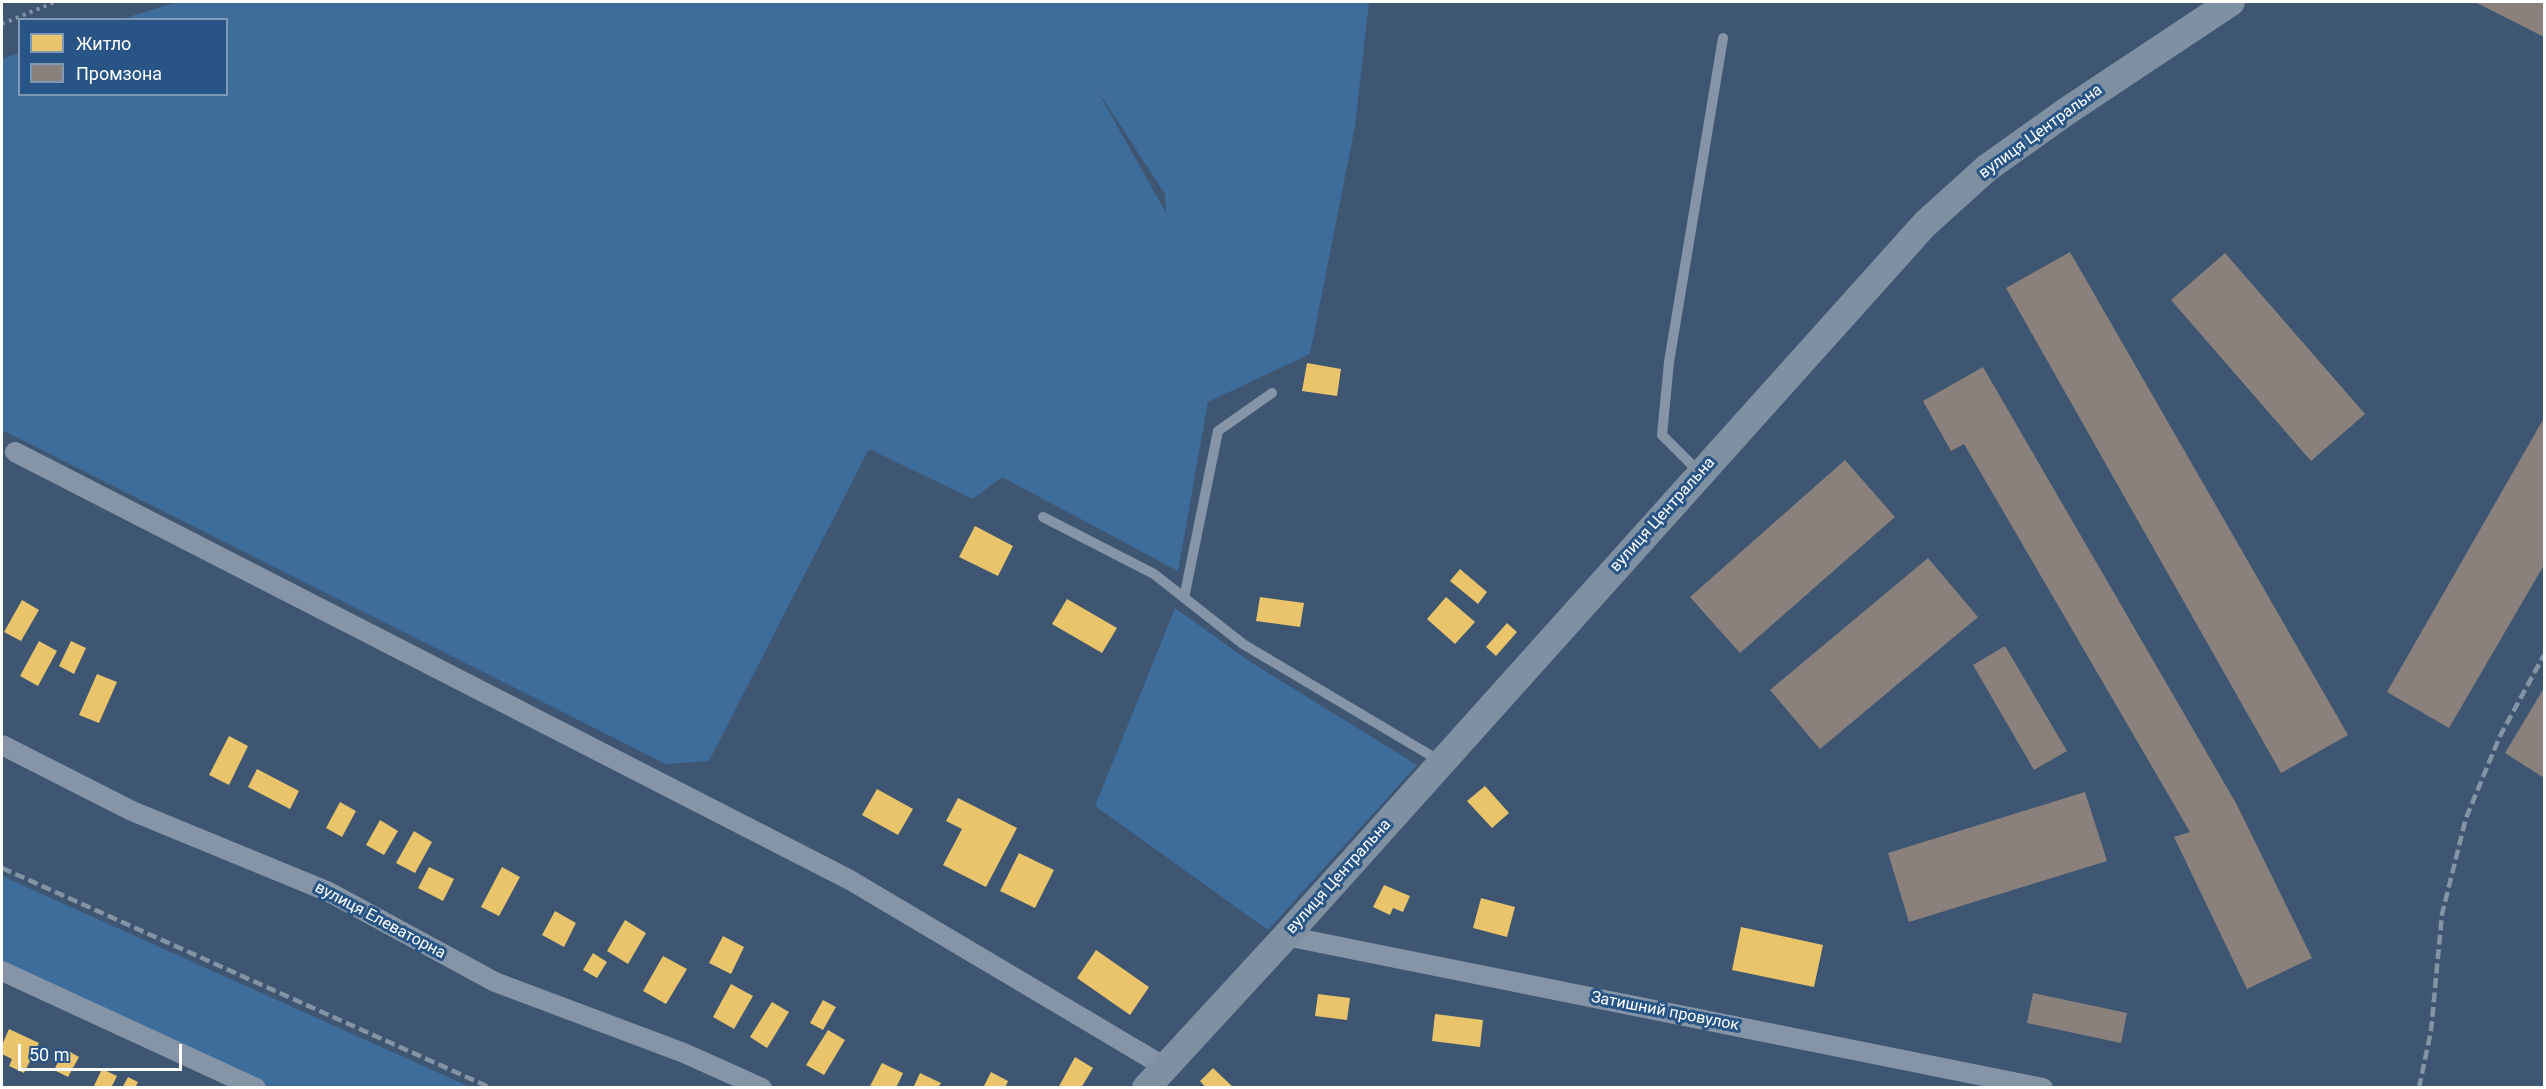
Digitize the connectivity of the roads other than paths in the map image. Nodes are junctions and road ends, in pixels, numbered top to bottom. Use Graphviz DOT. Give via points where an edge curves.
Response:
graph roads {
  1 [pos="2231,2"];
  2 [pos="1723,38"];
  3 [pos="1272,393"];
  4 [pos="15,452"];
  5 [pos="1701,473"];
  6 [pos="1043,517"];
  7 [pos="1184,598"];
  8 [pos="2,745"];
  9 [pos="1442,762"];
  10 [pos="1286,936"];
  11 [pos="2,971"];
  12 [pos="1156,1077"];
  13 [pos="256,1088"];
  14 [pos="762,1088"];
  15 [pos="2043,1088"];
  1 -- 5 [label="main road, вулиця Центральна" via="1987,168 1925,224"];
  2 -- 5 [label="lane" via="1669,362 1662,435"];
  3 -- 7 [label="lane" via="1218,431"];
  4 -- 12 [label="street" via="850,880"];
  5 -- 9 [label="main road, вулиця Центральна"];
  6 -- 7 [label="lane" via="1154,574"];
  7 -- 9 [label="lane" via="1244,644"];
  8 -- 14 [label="street, вулиця Елеваторна" via="132,811 329,892 495,982 684,1053"];
  9 -- 10 [label="main road, вулиця Центральна"];
  10 -- 12 [label="main road, вулиця Центральна"];
  10 -- 15 [label="street, Затишний провулок"];
  11 -- 13 [label="street"];
}
